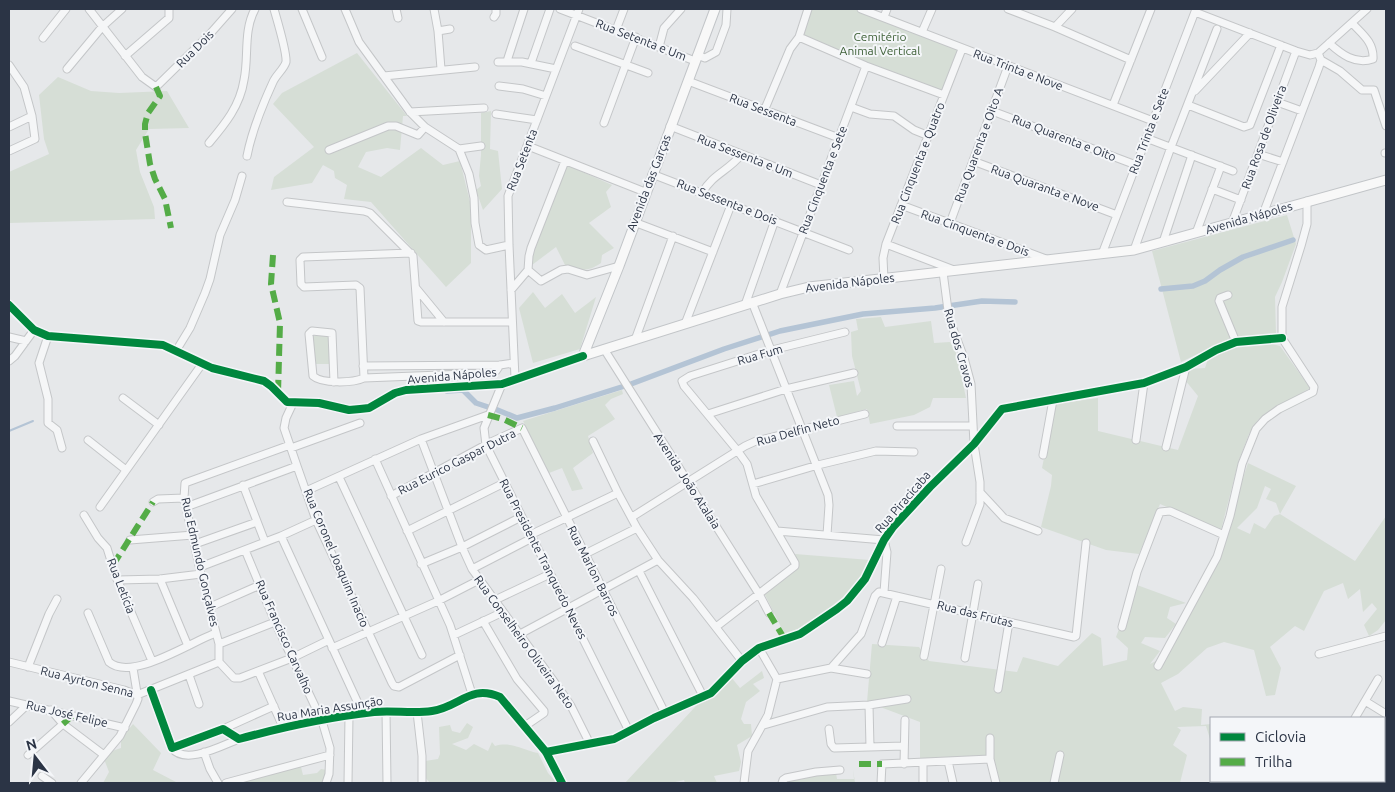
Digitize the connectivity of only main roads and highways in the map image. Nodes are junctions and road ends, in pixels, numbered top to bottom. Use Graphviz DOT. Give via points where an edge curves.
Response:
graph roads {
  1 [pos="715,9"];
  2 [pos="1386,180"];
  3 [pos="583,356"];
  1 -- 3 [label="main road, Avenida das Garças"];
  2 -- 3 [label="main road, Avenida Nápoles" via="1134,250 810,287"];
}
